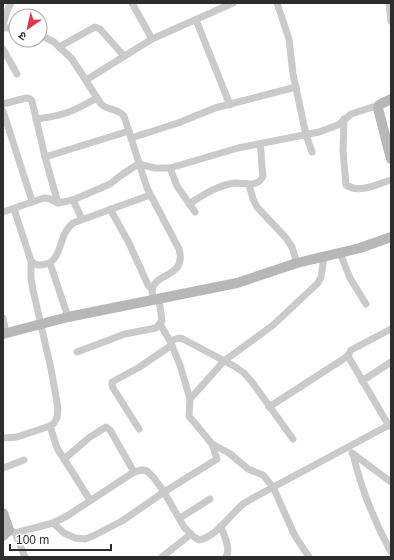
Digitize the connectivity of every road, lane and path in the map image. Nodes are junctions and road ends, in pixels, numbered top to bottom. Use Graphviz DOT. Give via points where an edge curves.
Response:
graph roads {
  1 [pos="11,3"];
  2 [pos="132,3"];
  3 [pos="233,3"];
  4 [pos="277,3"];
  5 [pos="389,3"];
  6 [pos="196,20"];
  7 [pos="391,21"];
  8 [pos="3,26"];
  9 [pos="48,39"];
  10 [pos="152,39"];
  11 [pos="59,47"];
  12 [pos="3,49"];
  13 [pos="124,56"];
  14 [pos="17,74"];
  15 [pos="86,80"];
  16 [pos="296,86"];
  17 [pos="97,98"];
  18 [pos="391,99"];
  19 [pos="3,104"];
  20 [pos="230,105"];
  21 [pos="379,105"];
  22 [pos="3,111"];
  23 [pos="36,119"];
  24 [pos="344,119"];
  25 [pos="130,135"];
  26 [pos="306,135"];
  27 [pos="260,144"];
  28 [pos="312,152"];
  29 [pos="45,157"];
  30 [pos="391,159"];
  31 [pos="138,164"];
  32 [pos="170,168"];
  33 [pos="391,180"];
  34 [pos="249,185"];
  35 [pos="150,195"];
  36 [pos="73,200"];
  37 [pos="32,202"];
  38 [pos="58,203"];
  39 [pos="189,204"];
  40 [pos="14,209"];
  41 [pos="110,209"];
  42 [pos="3,212"];
  43 [pos="195,212"];
  44 [pos="82,219"];
  45 [pos="391,237"];
  46 [pos="340,253"];
  47 [pos="324,257"];
  48 [pos="31,261"];
  49 [pos="50,263"];
  50 [pos="297,263"];
  51 [pos="155,296"];
  52 [pos="366,304"];
  53 [pos="68,317"];
  54 [pos="3,318"];
  55 [pos="40,324"];
  56 [pos="160,324"];
  57 [pos="391,329"];
  58 [pos="5,333"];
  59 [pos="171,343"];
  60 [pos="77,352"];
  61 [pos="348,356"];
  62 [pos="224,361"];
  63 [pos="391,362"];
  64 [pos="362,380"];
  65 [pos="190,399"];
  66 [pos="269,407"];
  67 [pos="50,426"];
  68 [pos="389,427"];
  69 [pos="139,429"];
  70 [pos="3,438"];
  71 [pos="293,439"];
  72 [pos="212,444"];
  73 [pos="345,449"];
  74 [pos="353,454"];
  75 [pos="64,459"];
  76 [pos="24,460"];
  77 [pos="3,468"];
  78 [pos="134,472"];
  79 [pos="391,482"];
  80 [pos="273,487"];
  81 [pos="164,492"];
  82 [pos="210,499"];
  83 [pos="90,500"];
  84 [pos="3,513"];
  85 [pos="180,518"];
  86 [pos="53,523"];
  87 [pos="221,526"];
  88 [pos="9,533"];
  89 [pos="191,534"];
  90 [pos="391,552"];
  91 [pos="25,557"];
  92 [pos="162,557"];
  93 [pos="226,557"];
  94 [pos="308,557"];
  1 -- 8 [label="street"];
  2 -- 10 [label="street"];
  3 -- 6 [label="street"];
  4 -- 16 [label="street" via="288,39"];
  5 -- 7 [label="street"];
  6 -- 10 [label="street"];
  6 -- 20 [label="street"];
  9 -- 11 [label="street"];
  10 -- 13 [label="street"];
  11 -- 13 [label="street" via="95,27 100,29"];
  11 -- 15 [label="street" via="72,59"];
  12 -- 14 [label="street"];
  13 -- 15 [label="street"];
  15 -- 17 [label="street"];
  16 -- 20 [label="street"];
  16 -- 26 [label="street"];
  17 -- 23 [label="street" via="57,117"];
  17 -- 25 [label="street" via="106,108 119,111 124,116"];
  18 -- 21 [label="street"];
  19 -- 23 [label="street" via="30,98"];
  20 -- 25 [label="street" via="215,108 178,123"];
  21 -- 24 [label="street"];
  21 -- 30 [label="street"];
  22 -- 37 [label="street"];
  23 -- 29 [label="street"];
  24 -- 26 [label="street" via="330,129"];
  24 -- 33 [label="street" via="346,185 356,189 366,188"];
  25 -- 29 [label="street"];
  25 -- 31 [label="street"];
  26 -- 27 [label="street"];
  26 -- 28 [label="street"];
  27 -- 32 [label="street"];
  27 -- 34 [label="street" via="263,176 260,181"];
  29 -- 38 [label="street"];
  31 -- 32 [label="street"];
  31 -- 35 [label="street"];
  31 -- 36 [label="street" via="110,184"];
  32 -- 39 [label="street" via="177,186"];
  34 -- 39 [label="street" via="235,183 221,186"];
  34 -- 50 [label="street" via="257,207 286,238"];
  35 -- 41 [label="street"];
  35 -- 51 [label="street" via="181,256 181,262 177,267 156,283"];
  36 -- 38 [label="street"];
  36 -- 44 [label="street"];
  37 -- 38 [label="street" via="44,198"];
  37 -- 40 [label="street"];
  39 -- 43 [label="street"];
  40 -- 42 [label="street"];
  40 -- 48 [label="street"];
  41 -- 44 [label="street"];
  41 -- 51 [label="street"];
  44 -- 49 [label="street" via="66,230 58,255"];
  45 -- 46 [label="street"];
  46 -- 47 [label="street"];
  46 -- 52 [label="street" via="350,278"];
  47 -- 50 [label="street"];
  47 -- 62 [label="street" via="318,283 272,326"];
  48 -- 49 [label="street" via="39,265"];
  48 -- 55 [label="street" via="31,278"];
  49 -- 53 [label="street"];
  50 -- 51 [label="street" via="236,283"];
  51 -- 53 [label="street"];
  51 -- 56 [label="street" via="162,317"];
  53 -- 55 [label="street"];
  54 -- 58 [label="street"];
  55 -- 58 [label="street"];
  55 -- 67 [label="street" via="58,408 57,418"];
  56 -- 59 [label="street"];
  56 -- 60 [label="street" via="156,328 125,334"];
  57 -- 61 [label="street" via="351,350"];
  59 -- 62 [label="street" via="179,338 183,339"];
  59 -- 65 [label="street"];
  59 -- 69 [label="street" via="138,368 112,382 113,388"];
  61 -- 64 [label="street"];
  61 -- 66 [label="street"];
  62 -- 65 [label="street"];
  62 -- 66 [label="street" via="244,373"];
  63 -- 64 [label="street"];
  64 -- 68 [label="street"];
  65 -- 72 [label="street" via="189,416"];
  66 -- 71 [label="street"];
  67 -- 70 [label="street" via="17,437"];
  67 -- 75 [label="street"];
  68 -- 73 [label="street"];
  72 -- 80 [label="street" via="229,453 248,469 263,475"];
  72 -- 81 [label="street" via="217,459"];
  73 -- 74 [label="street"];
  73 -- 80 [label="street"];
  74 -- 79 [label="street"];
  74 -- 90 [label="street" via="358,477"];
  75 -- 78 [label="street" via="106,427"];
  75 -- 83 [label="street"];
  76 -- 77 [label="street"];
  78 -- 81 [label="street" via="147,471"];
  78 -- 83 [label="street"];
  80 -- 87 [label="street" via="243,504"];
  80 -- 94 [label="street" via="295,536"];
  81 -- 85 [label="street"];
  81 -- 86 [label="street" via="122,521 89,538 75,538 64,533"];
  82 -- 85 [label="street"];
  83 -- 86 [label="street"];
  84 -- 88 [label="street"];
  85 -- 89 [label="street"];
  86 -- 88 [label="street"];
  87 -- 89 [label="street" via="204,539 199,540"];
  87 -- 93 [label="street" via="228,548"];
  88 -- 91 [label="street"];
  89 -- 92 [label="street"];
}
